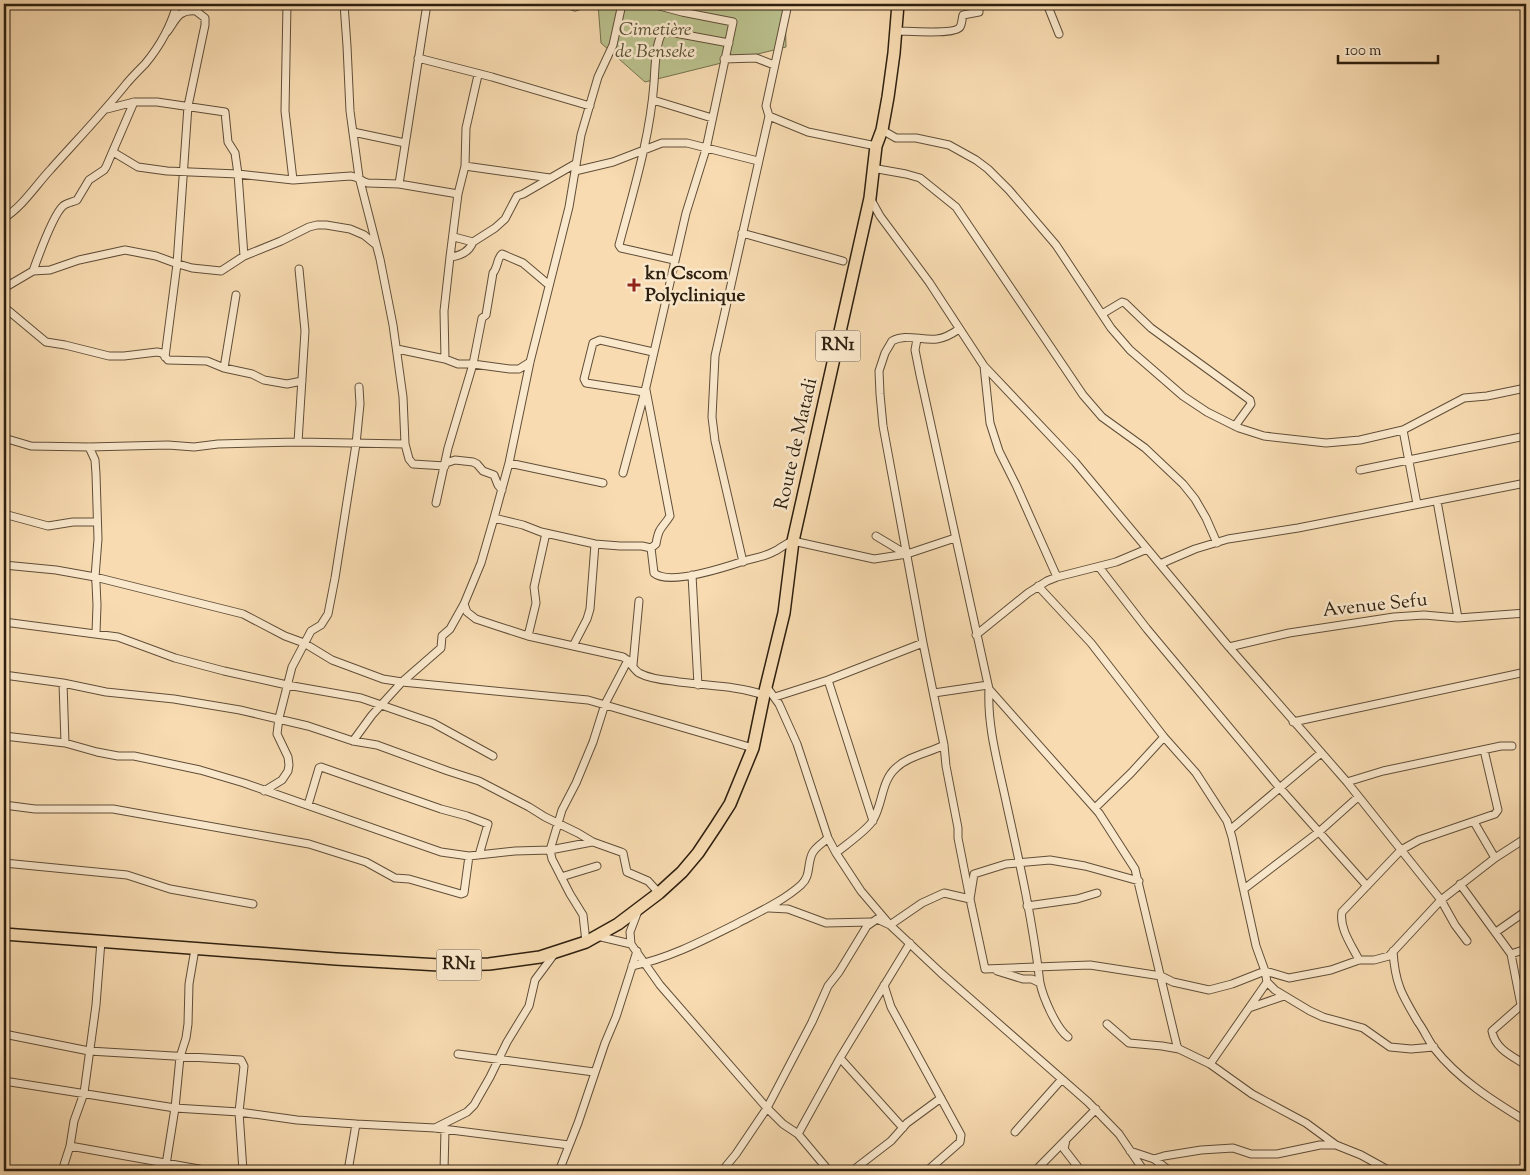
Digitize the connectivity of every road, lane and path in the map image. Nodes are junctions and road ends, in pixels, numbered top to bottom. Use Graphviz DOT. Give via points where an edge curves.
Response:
graph roads {
  1 [pos="177,4"];
  2 [pos="287,4"];
  3 [pos="344,4"];
  4 [pos="427,4"];
  5 [pos="566,4"];
  6 [pos="585,4"];
  7 [pos="622,4"];
  8 [pos="652,4"];
  9 [pos="788,4"];
  10 [pos="898,4"];
  11 [pos="979,4"];
  12 [pos="1047,4"];
  13 [pos="896,31"];
  14 [pos="167,32"];
  15 [pos="1059,34"];
  16 [pos="729,43"];
  17 [pos="418,58"];
  18 [pos="724,59"];
  19 [pos="774,65"];
  20 [pos="478,75"];
  21 [pos="653,100"];
  22 [pos="134,102"];
  23 [pos="188,106"];
  24 [pos="590,106"];
  25 [pos="107,109"];
  26 [pos="769,116"];
  27 [pos="712,118"];
  28 [pos="882,130"];
  29 [pos="353,132"];
  30 [pos="405,143"];
  31 [pos="876,146"];
  32 [pos="706,148"];
  33 [pos="644,149"];
  34 [pos="113,152"];
  35 [pos="758,161"];
  36 [pos="465,166"];
  37 [pos="575,168"];
  38 [pos="872,168"];
  39 [pos="183,173"];
  40 [pos="238,174"];
  41 [pos="359,177"];
  42 [pos="550,178"];
  43 [pos="293,180"];
  44 [pos="399,184"];
  45 [pos="458,194"];
  46 [pos="870,198"];
  47 [pos="4,218"];
  48 [pos="742,233"];
  49 [pos="454,237"];
  50 [pos="473,242"];
  51 [pos="377,246"];
  52 [pos="244,256"];
  53 [pos="450,257"];
  54 [pos="674,260"];
  55 [pos="843,262"];
  56 [pos="177,264"];
  57 [pos="299,269"];
  58 [pos="33,271"];
  59 [pos="549,285"];
  60 [pos="4,288"];
  61 [pos="236,294"];
  62 [pos="4,307"];
  63 [pos="1102,314"];
  64 [pos="959,329"];
  65 [pos="917,339"];
  66 [pos="397,349"];
  67 [pos="653,352"];
  68 [pos="165,357"];
  69 [pos="445,359"];
  70 [pos="530,362"];
  71 [pos="473,364"];
  72 [pos="984,366"];
  73 [pos="224,368"];
  74 [pos="302,381"];
  75 [pos="359,387"];
  76 [pos="1526,388"];
  77 [pos="645,390"];
  78 [pos="1235,426"];
  79 [pos="1403,430"];
  80 [pos="1526,436"];
  81 [pos="4,438"];
  82 [pos="298,442"];
  83 [pos="356,444"];
  84 [pos="405,444"];
  85 [pos="89,447"];
  86 [pos="1409,460"];
  87 [pos="509,463"];
  88 [pos="445,464"];
  89 [pos="1360,470"];
  90 [pos="623,473"];
  91 [pos="603,483"];
  92 [pos="1526,483"];
  93 [pos="502,490"];
  94 [pos="1437,501"];
  95 [pos="436,504"];
  96 [pos="1416,504"];
  97 [pos="4,514"];
  98 [pos="494,518"];
  99 [pos="96,522"];
  100 [pos="546,533"];
  101 [pos="876,536"];
  102 [pos="955,538"];
  103 [pos="793,541"];
  104 [pos="1217,543"];
  105 [pos="595,544"];
  106 [pos="651,548"];
  107 [pos="1147,549"];
  108 [pos="907,554"];
  109 [pos="743,562"];
  110 [pos="1160,564"];
  111 [pos="4,565"];
  112 [pos="1099,567"];
  113 [pos="692,575"];
  114 [pos="95,577"];
  115 [pos="1056,577"];
  116 [pos="1038,586"];
  117 [pos="639,601"];
  118 [pos="464,604"];
  119 [pos="1526,613"];
  120 [pos="1458,618"];
  121 [pos="4,622"];
  122 [pos="96,633"];
  123 [pos="976,635"];
  124 [pos="528,636"];
  125 [pos="304,643"];
  126 [pos="923,643"];
  127 [pos="573,646"];
  128 [pos="1229,647"];
  129 [pos="630,662"];
  130 [pos="1526,672"];
  131 [pos="4,675"];
  132 [pos="828,680"];
  133 [pos="402,682"];
  134 [pos="63,683"];
  135 [pos="287,685"];
  136 [pos="698,685"];
  137 [pos="988,687"];
  138 [pos="768,693"];
  139 [pos="934,693"];
  140 [pos="605,704"];
  141 [pos="382,705"];
  142 [pos="279,718"];
  143 [pos="1293,722"];
  144 [pos="4,736"];
  145 [pos="1164,737"];
  146 [pos="352,741"];
  147 [pos="65,743"];
  148 [pos="944,746"];
  149 [pos="1512,746"];
  150 [pos="753,748"];
  151 [pos="1484,750"];
  152 [pos="1321,752"];
  153 [pos="494,756"];
  154 [pos="1347,782"];
  155 [pos="1280,787"];
  156 [pos="264,790"];
  157 [pos="1358,797"];
  158 [pos="4,805"];
  159 [pos="308,805"];
  160 [pos="1095,808"];
  161 [pos="873,822"];
  162 [pos="1474,822"];
  163 [pos="558,823"];
  164 [pos="1230,830"];
  165 [pos="1320,830"];
  166 [pos="828,838"];
  167 [pos="1525,841"];
  168 [pos="593,842"];
  169 [pos="550,850"];
  170 [pos="1401,850"];
  171 [pos="836,853"];
  172 [pos="480,854"];
  173 [pos="469,856"];
  174 [pos="1495,858"];
  175 [pos="4,863"];
  176 [pos="1020,864"];
  177 [pos="597,866"];
  178 [pos="1135,869"];
  179 [pos="561,876"];
  180 [pos="1125,878"];
  181 [pos="1139,881"];
  182 [pos="1460,884"];
  183 [pos="1367,886"];
  184 [pos="1244,889"];
  185 [pos="659,893"];
  186 [pos="1097,893"];
  187 [pos="970,899"];
  188 [pos="1441,900"];
  189 [pos="253,904"];
  190 [pos="1027,906"];
  191 [pos="640,909"];
  192 [pos="766,909"];
  193 [pos="1526,911"];
  194 [pos="872,922"];
  195 [pos="890,925"];
  196 [pos="1496,932"];
  197 [pos="4,934"];
  198 [pos="597,936"];
  199 [pos="100,941"];
  200 [pos="586,942"];
  201 [pos="1468,942"];
  202 [pos="910,943"];
  203 [pos="631,944"];
  204 [pos="195,949"];
  205 [pos="1526,950"];
  206 [pos="636,951"];
  207 [pos="1393,951"];
  208 [pos="555,953"];
  209 [pos="1511,954"];
  210 [pos="1359,960"];
  211 [pos="645,964"];
  212 [pos="632,966"];
  213 [pos="1038,966"];
  214 [pos="992,969"];
  215 [pos="1265,971"];
  216 [pos="1161,976"];
  217 [pos="1267,982"];
  218 [pos="1040,983"];
  219 [pos="884,985"];
  220 [pos="1284,996"];
  221 [pos="1525,1006"];
  222 [pos="1249,1008"];
  223 [pos="1107,1024"];
  224 [pos="4,1034"];
  225 [pos="1068,1037"];
  226 [pos="1434,1047"];
  227 [pos="1179,1049"];
  228 [pos="89,1051"];
  229 [pos="458,1054"];
  230 [pos="180,1057"];
  231 [pos="840,1058"];
  232 [pos="499,1060"];
  233 [pos="1210,1064"];
  234 [pos="1526,1065"];
  235 [pos="594,1072"];
  236 [pos="1062,1079"];
  237 [pos="4,1081"];
  238 [pos="84,1093"];
  239 [pos="941,1098"];
  240 [pos="175,1108"];
  241 [pos="767,1108"];
  242 [pos="1096,1109"];
  243 [pos="239,1112"];
  244 [pos="1526,1121"];
  245 [pos="356,1124"];
  246 [pos="441,1127"];
  247 [pos="903,1128"];
  248 [pos="1015,1132"];
  249 [pos="798,1134"];
  250 [pos="1067,1137"];
  251 [pos="569,1144"];
  252 [pos="70,1146"];
  253 [pos="1336,1146"];
  254 [pos="1130,1151"];
  255 [pos="1154,1159"];
  256 [pos="167,1163"];
  257 [pos="4,1170"];
  258 [pos="11,1171"];
  259 [pos="62,1171"];
  260 [pos="165,1171"];
  261 [pos="210,1171"];
  262 [pos="243,1171"];
  263 [pos="348,1171"];
  264 [pos="444,1171"];
  265 [pos="559,1171"];
  266 [pos="722,1171"];
  267 [pos="829,1171"];
  268 [pos="852,1171"];
  269 [pos="927,1171"];
  270 [pos="1037,1171"];
  271 [pos="1081,1171"];
  272 [pos="1144,1171"];
  273 [pos="1170,1171"];
  274 [pos="1390,1171"];
  1 -- 14 [label="street"];
  2 -- 43 [label="street" via="285,111"];
  3 -- 29 [label="street"];
  4 -- 17 [label="street"];
  5 -- 6 [label="street" via="575,7"];
  7 -- 24 [label="street" via="614,45 600,70"];
  8 -- 16 [label="street" via="733,22"];
  9 -- 19 [label="street"];
  10 -- 13 [label="highway, Route de Matadi / RN1"];
  11 -- 13 [label="street" via="979,12 963,15 961,26 956,30"];
  12 -- 15 [label="street"];
  13 -- 28 [label="highway, Route de Matadi / RN1"];
  14 -- 23 [label="street" via="183,12 196,11 205,18"];
  14 -- 25 [label="street"];
  16 -- 18 [label="street"];
  16 -- 21 [label="street" via="664,31 660,34 656,58"];
  17 -- 20 [label="street"];
  17 -- 30 [label="street"];
  18 -- 19 [label="street" via="756,58"];
  18 -- 27 [label="street"];
  19 -- 26 [label="street" via="766,106"];
  20 -- 24 [label="street"];
  20 -- 36 [label="street" via="466,128"];
  21 -- 27 [label="street"];
  21 -- 33 [label="street"];
  22 -- 23 [label="street"];
  22 -- 25 [label="street"];
  22 -- 34 [label="street"];
  23 -- 39 [label="street"];
  23 -- 40 [label="street" via="225,112 228,142 234,151"];
  24 -- 37 [label="street"];
  25 -- 47 [label="street" via="24,201"];
  26 -- 31 [label="street" via="815,134"];
  26 -- 35 [label="street"];
  27 -- 32 [label="street"];
  28 -- 31 [label="highway, Route de Matadi / RN1"];
  28 -- 63 [label="street" via="896,138 916,138 949,145 988,169 1056,245"];
  29 -- 30 [label="street"];
  29 -- 41 [label="street"];
  30 -- 44 [label="street"];
  31 -- 38 [label="highway, Route de Matadi / RN1"];
  32 -- 33 [label="street" via="687,143 658,143"];
  32 -- 35 [label="street"];
  32 -- 54 [label="street"];
  33 -- 37 [label="street" via="613,162"];
  33 -- 54 [label="street" via="620,247"];
  34 -- 39 [label="street" via="138,167"];
  34 -- 58 [label="street" via="104,170 89,180 77,200 65,204 58,212"];
  35 -- 48 [label="street"];
  36 -- 42 [label="street"];
  36 -- 45 [label="street"];
  37 -- 42 [label="street"];
  37 -- 59 [label="street" via="569,207"];
  38 -- 46 [label="highway, Route de Matadi / RN1"];
  38 -- 104 [label="street" via="920,178 956,207 1083,396 1102,418 1145,448 1183,484 1206,518"];
  39 -- 40 [label="street"];
  39 -- 56 [label="street"];
  40 -- 43 [label="street"];
  40 -- 52 [label="street"];
  41 -- 43 [label="street"];
  41 -- 44 [label="street" via="368,184"];
  41 -- 51 [label="street"];
  42 -- 50 [label="street" via="516,196 505,219"];
  44 -- 45 [label="street"];
  45 -- 49 [label="street"];
  46 -- 64 [label="street"];
  46 -- 103 [label="highway, Route de Matadi / RN1"];
  48 -- 55 [label="street"];
  48 -- 109 [label="street" via="715,356 712,417"];
  49 -- 50 [label="street"];
  49 -- 53 [label="street"];
  50 -- 53 [label="street" via="462,254"];
  51 -- 52 [label="street" via="350,229 317,225"];
  51 -- 66 [label="street"];
  52 -- 56 [label="street" via="221,271"];
  53 -- 69 [label="street" via="444,310"];
  54 -- 67 [label="street"];
  56 -- 58 [label="street" via="125,250 50,270"];
  56 -- 68 [label="street"];
  57 -- 74 [label="street" via="305,331"];
  58 -- 60 [label="street"];
  59 -- 70 [label="street"];
  59 -- 71 [label="street" via="522,263 501,255 493,273"];
  61 -- 73 [label="street"];
  62 -- 68 [label="street" via="46,342 109,356 157,352"];
  63 -- 78 [label="street" via="1130,350 1149,368 1198,407"];
  63 -- 78 [label="street" via="1125,303 1151,328 1252,401"];
  64 -- 65 [label="street" via="936,339"];
  64 -- 72 [label="street"];
  65 -- 102 [label="street" via="917,361"];
  65 -- 108 [label="street" via="903,337 892,341 879,371 883,426"];
  66 -- 69 [label="street"];
  66 -- 84 [label="street"];
  67 -- 77 [label="street"];
  67 -- 77 [label="street" via="596,341 584,379 586,382"];
  68 -- 73 [label="street" via="174,361 207,361"];
  69 -- 71 [label="street" via="458,364"];
  70 -- 71 [label="street" via="515,369"];
  70 -- 87 [label="street"];
  71 -- 88 [label="street"];
  72 -- 107 [label="street" via="1075,462"];
  72 -- 115 [label="street" via="990,422 999,451"];
  73 -- 74 [label="street" via="287,384"];
  74 -- 82 [label="street"];
  75 -- 83 [label="street"];
  76 -- 79 [label="street" via="1464,398"];
  77 -- 90 [label="street"];
  77 -- 106 [label="street" via="670,516"];
  78 -- 79 [label="street" via="1264,436 1326,443 1360,440"];
  79 -- 86 [label="street"];
  80 -- 86 [label="street"];
  81 -- 85 [label="street" via="31,446"];
  82 -- 83 [label="street"];
  82 -- 85 [label="street" via="194,447"];
  83 -- 84 [label="street"];
  83 -- 125 [label="street" via="328,614"];
  84 -- 88 [label="street" via="413,464"];
  85 -- 99 [label="street" via="95,460"];
  86 -- 89 [label="street"];
  86 -- 96 [label="street"];
  87 -- 91 [label="street"];
  87 -- 93 [label="street"];
  88 -- 93 [label="street" via="461,460 476,463 495,476"];
  88 -- 95 [label="street"];
  92 -- 94 [label="street"];
  93 -- 98 [label="street"];
  94 -- 96 [label="street"];
  94 -- 120 [label="street"];
  96 -- 104 [label="street"];
  97 -- 99 [label="street" via="48,526"];
  98 -- 100 [label="street"];
  98 -- 118 [label="street" via="481,564"];
  99 -- 114 [label="street"];
  100 -- 105 [label="street"];
  100 -- 124 [label="street" via="534,587 536,603"];
  101 -- 108 [label="street"];
  102 -- 108 [label="street"];
  102 -- 123 [label="street"];
  103 -- 108 [label="street" via="866,558"];
  103 -- 109 [label="street" via="783,544 775,552"];
  103 -- 138 [label="highway, Route de Matadi / RN1" via="784,613"];
  104 -- 110 [label="street"];
  105 -- 106 [label="street"];
  105 -- 127 [label="street" via="590,610"];
  106 -- 113 [label="street" via="657,576"];
  107 -- 110 [label="street"];
  107 -- 112 [label="street"];
  108 -- 126 [label="street"];
  109 -- 113 [label="street"];
  110 -- 128 [label="street"];
  111 -- 114 [label="street"];
  112 -- 115 [label="street"];
  112 -- 155 [label="street"];
  113 -- 136 [label="street"];
  114 -- 122 [label="street"];
  114 -- 125 [label="street" via="243,614"];
  115 -- 116 [label="street"];
  116 -- 123 [label="street"];
  116 -- 145 [label="street" via="1091,643"];
  117 -- 129 [label="street"];
  118 -- 124 [label="street" via="467,612 476,619"];
  118 -- 133 [label="street" via="442,636 441,648"];
  119 -- 120 [label="street, Avenue Sefu"];
  120 -- 128 [label="street, Avenue Sefu" via="1394,617 1289,633"];
  121 -- 122 [label="street"];
  122 -- 135 [label="street" via="118,637 175,658"];
  123 -- 137 [label="street"];
  124 -- 127 [label="street"];
  125 -- 133 [label="street" via="332,660 383,679"];
  125 -- 135 [label="street"];
  126 -- 132 [label="street"];
  126 -- 139 [label="street"];
  127 -- 129 [label="street" via="623,657"];
  128 -- 143 [label="street"];
  129 -- 136 [label="street" via="638,672 651,677"];
  129 -- 140 [label="street"];
  130 -- 143 [label="street"];
  131 -- 134 [label="street"];
  132 -- 138 [label="street"];
  132 -- 161 [label="street"];
  133 -- 140 [label="street"];
  133 -- 141 [label="street"];
  134 -- 142 [label="street" via="106,692 212,704"];
  134 -- 147 [label="street"];
  135 -- 141 [label="street" via="361,698"];
  135 -- 142 [label="street"];
  136 -- 138 [label="street"];
  137 -- 139 [label="street"];
  137 -- 160 [label="street"];
  137 -- 176 [label="street" via="994,745"];
  138 -- 150 [label="highway, RN1"];
  138 -- 166 [label="street" via="797,744"];
  139 -- 148 [label="street"];
  140 -- 150 [label="street"];
  140 -- 163 [label="street" via="584,764"];
  141 -- 146 [label="street"];
  141 -- 153 [label="street" via="434,723"];
  142 -- 146 [label="street"];
  142 -- 156 [label="street" via="277,734 288,757 288,771 282,780"];
  143 -- 152 [label="street"];
  144 -- 147 [label="street"];
  145 -- 160 [label="street"];
  145 -- 164 [label="street" via="1196,773"];
  146 -- 163 [label="street" via="377,745 479,781"];
  147 -- 156 [label="street" via="97,752 200,770"];
  148 -- 161 [label="street" via="908,759 894,769 886,782"];
  148 -- 187 [label="street"];
  149 -- 151 [label="street"];
  150 -- 185 [label="highway, RN1" via="730,804 716,826 682,872"];
  151 -- 154 [label="street" via="1383,771"];
  151 -- 162 [label="street" via="1498,810"];
  152 -- 154 [label="street"];
  152 -- 155 [label="street"];
  154 -- 157 [label="street"];
  155 -- 164 [label="street"];
  155 -- 165 [label="street"];
  156 -- 159 [label="street"];
  157 -- 165 [label="street"];
  157 -- 170 [label="street"];
  158 -- 173 [label="street" via="35,809 113,809 309,844 366,862 395,878 461,894 464,892"];
  159 -- 172 [label="street" via="321,767 488,824"];
  159 -- 173 [label="street" via="441,852"];
  160 -- 178 [label="street"];
  161 -- 171 [label="street"];
  162 -- 170 [label="street" via="1419,840"];
  162 -- 174 [label="street"];
  163 -- 168 [label="street"];
  163 -- 169 [label="street"];
  164 -- 184 [label="street"];
  165 -- 183 [label="street"];
  165 -- 184 [label="street"];
  166 -- 171 [label="street"];
  166 -- 192 [label="street" via="813,852 806,879"];
  167 -- 174 [label="street"];
  168 -- 169 [label="street"];
  168 -- 185 [label="street" via="623,853 627,872 648,882"];
  169 -- 172 [label="street"];
  169 -- 179 [label="street"];
  170 -- 183 [label="street"];
  170 -- 188 [label="street"];
  171 -- 195 [label="street" via="860,891"];
  172 -- 173 [label="street"];
  174 -- 182 [label="street"];
  175 -- 189 [label="street" via="128,874 170,889"];
  176 -- 180 [label="street" via="1050,860"];
  176 -- 187 [label="street" via="1006,864 974,874"];
  176 -- 190 [label="street"];
  177 -- 179 [label="street"];
  178 -- 180 [label="street"];
  178 -- 181 [label="street"];
  179 -- 200 [label="street" via="583,915"];
  180 -- 181 [label="street"];
  181 -- 216 [label="street"];
  182 -- 188 [label="street"];
  182 -- 196 [label="street"];
  183 -- 210 [label="street" via="1341,916"];
  184 -- 215 [label="street" via="1256,946"];
  185 -- 191 [label="highway, RN1"];
  186 -- 190 [label="street"];
  187 -- 195 [label="street" via="944,893 922,903"];
  187 -- 214 [label="street" via="985,969"];
  188 -- 201 [label="street"];
  188 -- 207 [label="street"];
  190 -- 213 [label="street"];
  191 -- 198 [label="highway, RN1"];
  191 -- 203 [label="street" via="630,932"];
  192 -- 194 [label="street" via="788,909 826,923"];
  192 -- 211 [label="street"];
  193 -- 196 [label="street"];
  194 -- 195 [label="street" via="877,919"];
  194 -- 241 [label="street" via="824,993"];
  195 -- 202 [label="street"];
  196 -- 209 [label="street"];
  197 -- 199 [label="highway, RN1"];
  198 -- 200 [label="highway, RN1"];
  198 -- 203 [label="street"];
  199 -- 204 [label="highway, RN1"];
  199 -- 228 [label="street"];
  200 -- 208 [label="highway, RN1"];
  202 -- 219 [label="street"];
  202 -- 236 [label="street"];
  203 -- 206 [label="street"];
  204 -- 208 [label="highway, RN1" via="439,965 518,961"];
  204 -- 230 [label="street" via="188,991 188,1024"];
  205 -- 209 [label="street"];
  206 -- 211 [label="street"];
  206 -- 212 [label="street"];
  207 -- 210 [label="street" via="1383,959"];
  207 -- 226 [label="street" via="1400,990"];
  208 -- 232 [label="street" via="535,980 529,1006"];
  209 -- 221 [label="street"];
  210 -- 215 [label="street" via="1331,970 1290,978"];
  211 -- 212 [label="street"];
  211 -- 241 [label="street" via="660,986"];
  212 -- 235 [label="street"];
  213 -- 214 [label="street"];
  213 -- 216 [label="street" via="1090,965"];
  213 -- 218 [label="street"];
  214 -- 218 [label="street"];
  215 -- 216 [label="street" via="1209,990"];
  215 -- 217 [label="street"];
  216 -- 227 [label="street"];
  217 -- 220 [label="street"];
  217 -- 222 [label="street"];
  218 -- 225 [label="street" via="1057,1026"];
  219 -- 231 [label="street"];
  219 -- 239 [label="street" via="891,1007"];
  220 -- 222 [label="street"];
  220 -- 226 [label="street" via="1324,1016 1363,1028 1390,1047"];
  221 -- 234 [label="street" via="1492,1031 1493,1039 1500,1048"];
  222 -- 233 [label="street"];
  223 -- 227 [label="street" via="1129,1043"];
  224 -- 228 [label="street"];
  226 -- 244 [label="street" via="1478,1090"];
  227 -- 233 [label="street"];
  228 -- 230 [label="street"];
  228 -- 238 [label="street"];
  229 -- 232 [label="street"];
  230 -- 240 [label="street"];
  230 -- 243 [label="street" via="241,1060 244,1066"];
  231 -- 247 [label="street"];
  231 -- 249 [label="street"];
  232 -- 235 [label="street"];
  232 -- 246 [label="street" via="471,1108"];
  233 -- 253 [label="street" via="1252,1094 1317,1130"];
  235 -- 251 [label="street"];
  236 -- 242 [label="street"];
  236 -- 248 [label="street"];
  237 -- 238 [label="street"];
  238 -- 240 [label="street"];
  238 -- 252 [label="street" via="74,1121"];
  239 -- 247 [label="street"];
  239 -- 269 [label="street" via="962,1139"];
  240 -- 243 [label="street"];
  240 -- 256 [label="street"];
  241 -- 249 [label="street"];
  241 -- 266 [label="street"];
  242 -- 250 [label="street"];
  242 -- 254 [label="street"];
  243 -- 245 [label="street"];
  243 -- 262 [label="street"];
  245 -- 246 [label="street"];
  245 -- 263 [label="street"];
  246 -- 251 [label="street"];
  246 -- 264 [label="street"];
  247 -- 268 [label="street"];
  249 -- 267 [label="street"];
  250 -- 270 [label="street"];
  250 -- 271 [label="street" via="1064,1149"];
  251 -- 265 [label="street"];
  252 -- 256 [label="street"];
  252 -- 259 [label="street"];
  253 -- 255 [label="street" via="1277,1154 1251,1154 1233,1148 1201,1150"];
  253 -- 274 [label="street"];
  254 -- 255 [label="street"];
  254 -- 272 [label="street"];
  255 -- 273 [label="street"];
  256 -- 260 [label="street"];
  256 -- 261 [label="street"];
  257 -- 258 [label="street"];
}
